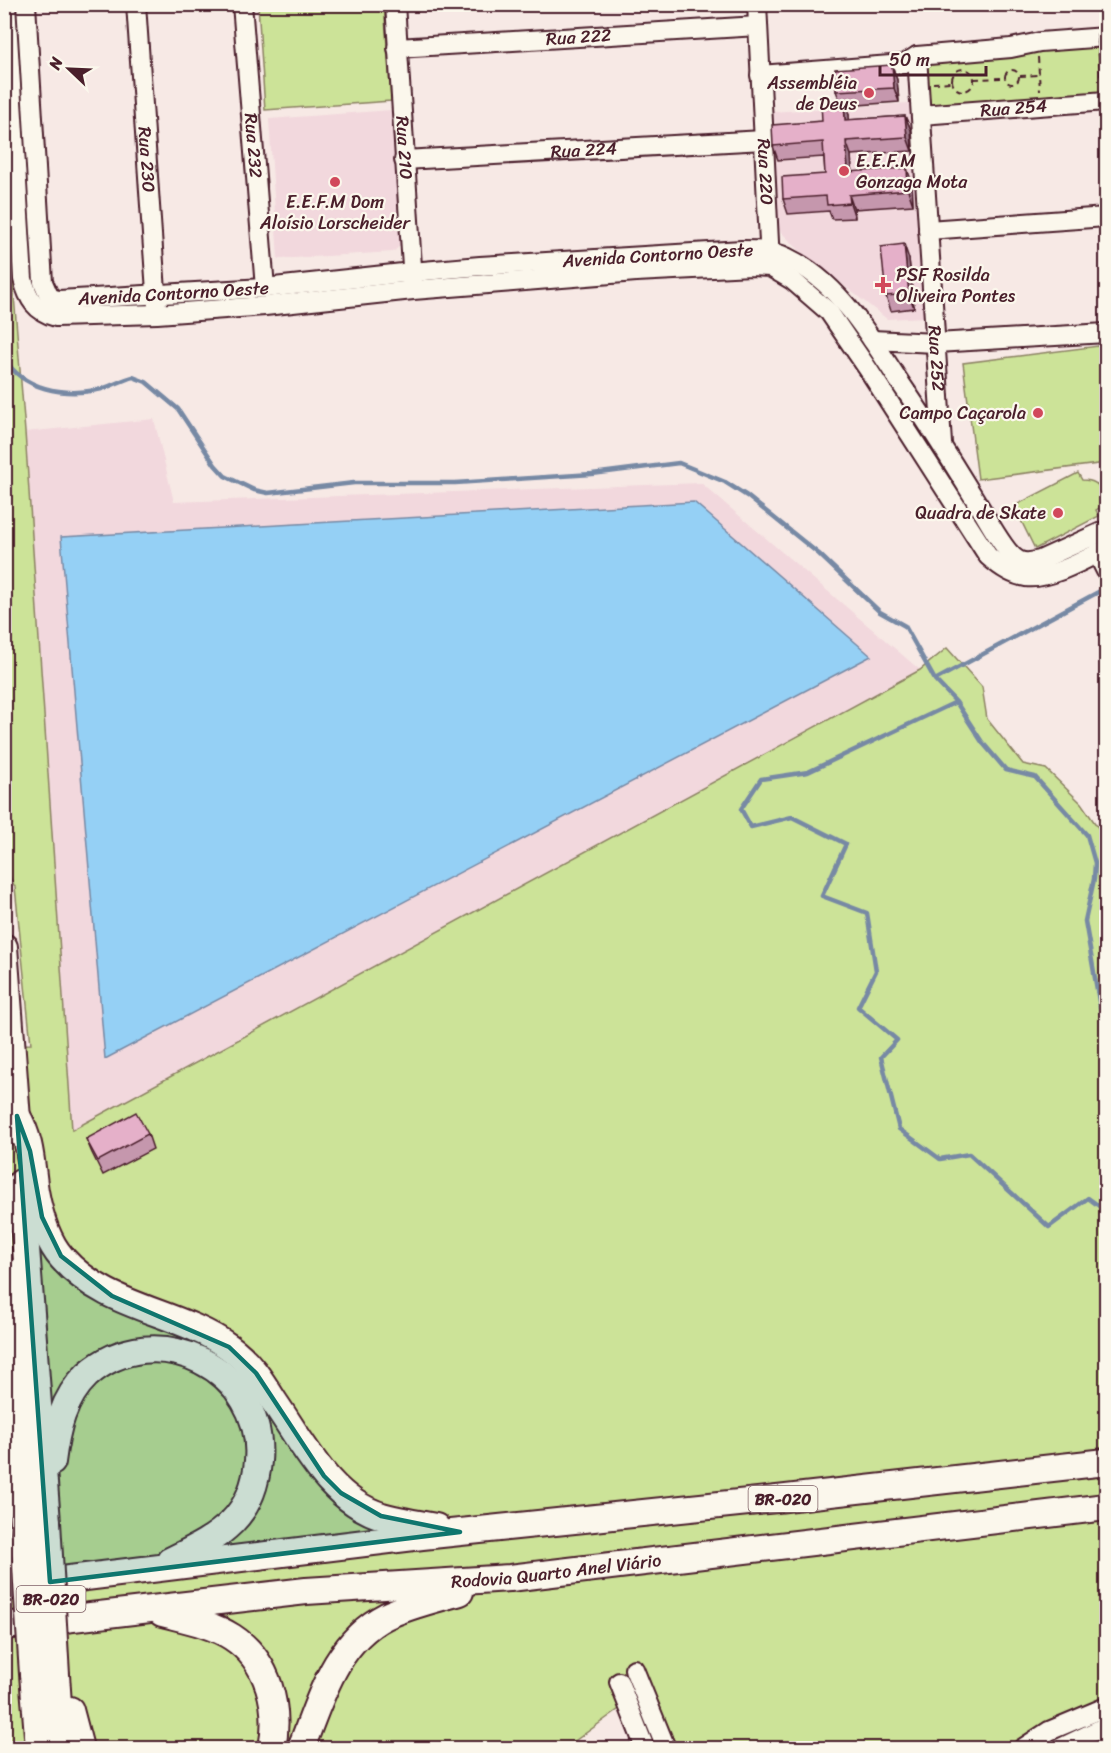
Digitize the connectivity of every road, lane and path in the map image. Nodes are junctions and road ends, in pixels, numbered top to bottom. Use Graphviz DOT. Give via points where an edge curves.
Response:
graph roads {
  1 [pos="6,4"];
  2 [pos="26,4"];
  3 [pos="136,4"];
  4 [pos="242,4"];
  5 [pos="395,4"];
  6 [pos="757,4"];
  7 [pos="758,26"];
  8 [pos="1107,37"];
  9 [pos="398,48"];
  10 [pos="917,56"];
  11 [pos="1038,56"];
  12 [pos="760,75"];
  13 [pos="1039,75"];
  14 [pos="1020,76"];
  15 [pos="1005,78"];
  16 [pos="974,79"];
  17 [pos="1107,101"];
  18 [pos="1041,105"];
  19 [pos="921,115"];
  20 [pos="764,140"];
  21 [pos="404,160"];
  22 [pos="1107,217"];
  23 [pos="928,230"];
  24 [pos="770,259"];
  25 [pos="412,281"];
  26 [pos="265,288"];
  27 [pos="156,295"];
  28 [pos="43,302"];
  29 [pos="157,314"];
  30 [pos="1107,333"];
  31 [pos="872,340"];
  32 [pos="936,343"];
  33 [pos="942,444"];
  34 [pos="1107,530"];
  35 [pos="1102,551"];
  36 [pos="1027,570"];
  37 [pos="1107,571"];
  38 [pos="4,946"];
  39 [pos="17,1116"];
  40 [pos="4,1270"];
  41 [pos="4,1455"];
  42 [pos="1107,1462"];
  43 [pos="1107,1507"];
  44 [pos="34,1515"];
  45 [pos="460,1532"];
  46 [pos="154,1569"];
  47 [pos="510,1578"];
  48 [pos="4,1587"];
  49 [pos="147,1610"];
  50 [pos="4,1626"];
  51 [pos="634,1669"];
  52 [pos="49,1677"];
  53 [pos="619,1682"];
  54 [pos="1107,1707"];
  55 [pos="1107,1726"];
  56 [pos="39,1748"];
  57 [pos="61,1749"];
  58 [pos="80,1749"];
  59 [pos="272,1749"];
  60 [pos="301,1749"];
  61 [pos="645,1749"];
  62 [pos="666,1749"];
  63 [pos="1023,1749"];
  64 [pos="1060,1749"];
  1 -- 28 [label="street" via="23,279 26,292"];
  2 -- 28 [label="street"];
  3 -- 27 [label="street, Rua 230"];
  4 -- 26 [label="street, Rua 232"];
  5 -- 9 [label="street, Rua 210"];
  6 -- 7 [label="street, Rua 220"];
  7 -- 9 [label="street, Rua 222"];
  7 -- 12 [label="street, Rua 220"];
  8 -- 10 [label="street"];
  9 -- 21 [label="street, Rua 210"];
  10 -- 12 [label="street" via="904,64"];
  10 -- 19 [label="street, Rua 252"];
  11 -- 13 [label="path"];
  12 -- 20 [label="street, Rua 220"];
  13 -- 14 [label="path"];
  13 -- 18 [label="path"];
  14 -- 15 [label="path" via="1013,84"];
  14 -- 15 [label="path" via="1012,69"];
  15 -- 16 [label="path"];
  16 -- 16 [label="path" via="964,92 951,82 954,73 962,69 968,70"];
  17 -- 18 [label="street, Rua 254"];
  18 -- 19 [label="street, Rua 254"];
  19 -- 23 [label="street, Rua 252"];
  20 -- 21 [label="street, Rua 224"];
  20 -- 24 [label="street, Rua 220"];
  21 -- 25 [label="street, Rua 210"];
  22 -- 23 [label="street"];
  23 -- 32 [label="street, Rua 252"];
  24 -- 25 [label="street, Avenida Contorno Oeste" via="751,266"];
  24 -- 31 [label="street, Avenida Contorno Oeste" via="797,263 827,286 850,308"];
  24 -- 36 [label="street, Avenida Contorno Oeste" via="829,312 988,556 1000,567"];
  25 -- 26 [label="street, Avenida Contorno Oeste"];
  25 -- 29 [label="street, Avenida Contorno Oeste" via="266,306"];
  26 -- 27 [label="street, Avenida Contorno Oeste"];
  27 -- 28 [label="street, Avenida Contorno Oeste"];
  27 -- 29 [label="street, Rua 230"];
  28 -- 29 [label="street, Avenida Contorno Oeste" via="45,314 56,317"];
  30 -- 32 [label="street"];
  31 -- 32 [label="street"];
  31 -- 33 [label="street, Avenida Contorno Oeste"];
  32 -- 33 [label="street, Rua 252"];
  33 -- 36 [label="street, Avenida Contorno Oeste" via="1010,554"];
  34 -- 36 [label="street" via="1040,560"];
  35 -- 36 [label="street" via="1051,574"];
  35 -- 37 [label="street"];
  38 -- 39 [label="highway"];
  39 -- 44 [label="highway, BR-020" via="36,1398"];
  39 -- 45 [label="highway" via="24,1127 35,1193 50,1237 78,1274 112,1296 206,1334 236,1353 256,1373 324,1476 341,1493 381,1516"];
  40 -- 44 [label="highway, BR-020"];
  41 -- 44 [label="highway"];
  42 -- 45 [label="highway, BR-020"];
  43 -- 47 [label="highway, Rodovia Quarto Anel Viário / BR-020"];
  44 -- 46 [label="highway" via="61,1416 86,1376 110,1359 142,1350 180,1353 214,1368 232,1381 256,1424 256,1475 247,1502 234,1521 202,1545"];
  44 -- 52 [label="highway, BR-020, bridge"];
  45 -- 46 [label="highway, BR-020"];
  46 -- 48 [label="highway"];
  47 -- 49 [label="highway, Rodovia Quarto Anel Viário / BR-020" via="306,1592"];
  47 -- 60 [label="highway" via="385,1616 361,1633 332,1672"];
  49 -- 50 [label="highway, Rodovia Quarto Anel Viário / BR-020"];
  49 -- 59 [label="highway" via="213,1628 251,1653 269,1682 275,1718"];
  51 -- 62 [label="street"];
  52 -- 56 [label="highway, BR-020"];
  52 -- 57 [label="highway, BR-020"];
  52 -- 58 [label="highway" via="66,1698"];
  53 -- 61 [label="street"];
  54 -- 63 [label="street" via="1049,1731"];
  55 -- 64 [label="street"];
}
